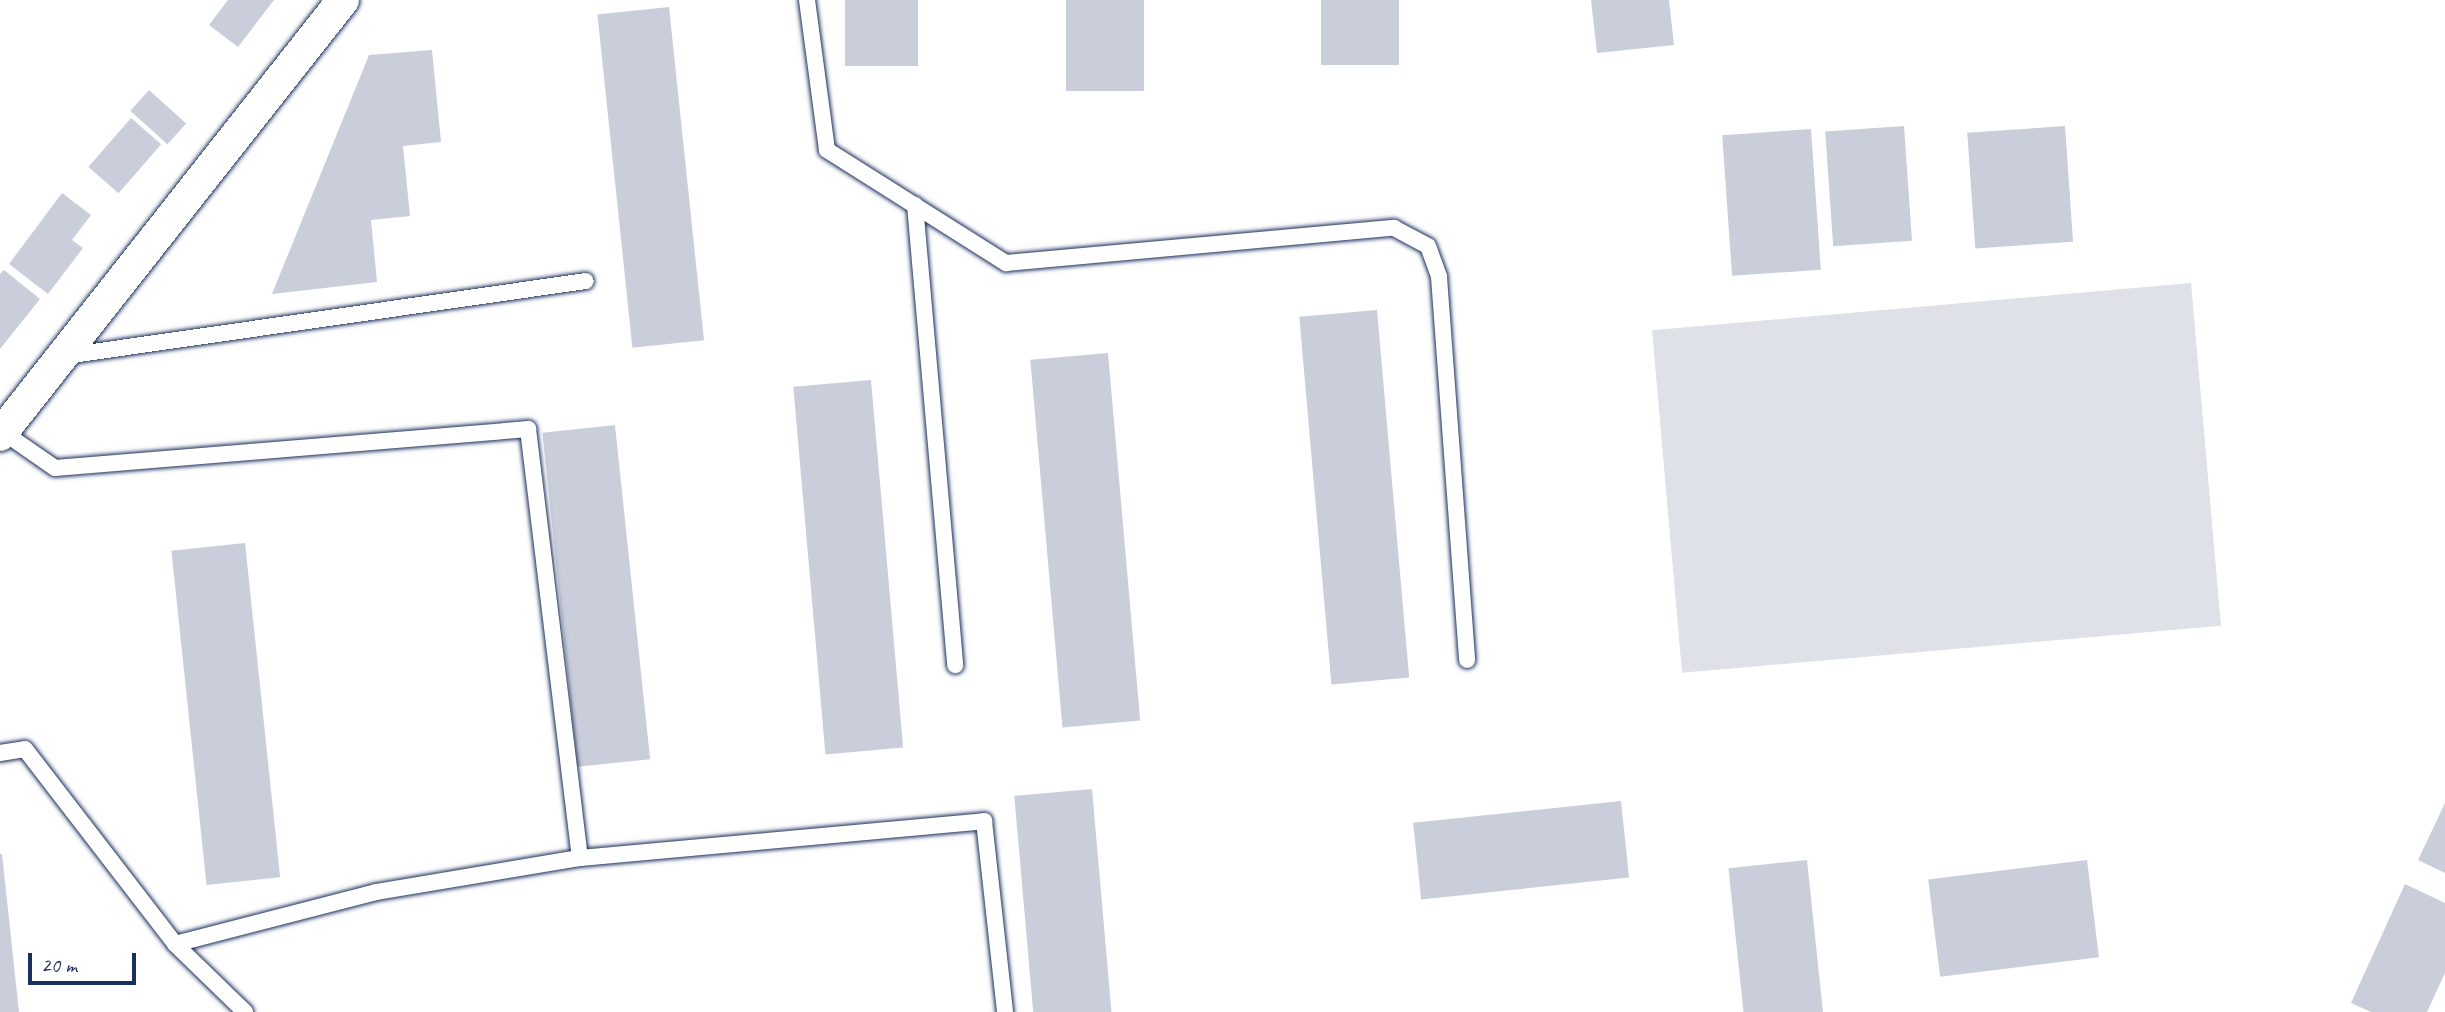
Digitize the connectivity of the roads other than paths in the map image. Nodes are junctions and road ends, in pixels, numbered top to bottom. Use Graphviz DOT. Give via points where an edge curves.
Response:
graph roads {
  1 [pos="342,0"];
  2 [pos="807,0"];
  3 [pos="915,205"];
  4 [pos="586,281"];
  5 [pos="63,356"];
  6 [pos="1,433"];
  7 [pos="1467,660"];
  8 [pos="955,665"];
  9 [pos="0,753"];
  10 [pos="580,858"];
  11 [pos="175,944"];
  12 [pos="245,1012"];
  13 [pos="1005,1012"];
  1 -- 5 [label="street"];
  2 -- 3 [label="lane" via="827,150"];
  3 -- 7 [label="lane" via="1006,263 1394,228 1428,246 1439,277"];
  3 -- 8 [label="lane"];
  4 -- 5 [label="lane"];
  5 -- 6 [label="street"];
  6 -- 10 [label="lane" via="55,468 528,429"];
  9 -- 11 [label="lane" via="25,749"];
  10 -- 11 [label="lane" via="376,892"];
  10 -- 13 [label="lane" via="984,821"];
  11 -- 12 [label="lane"];
}
